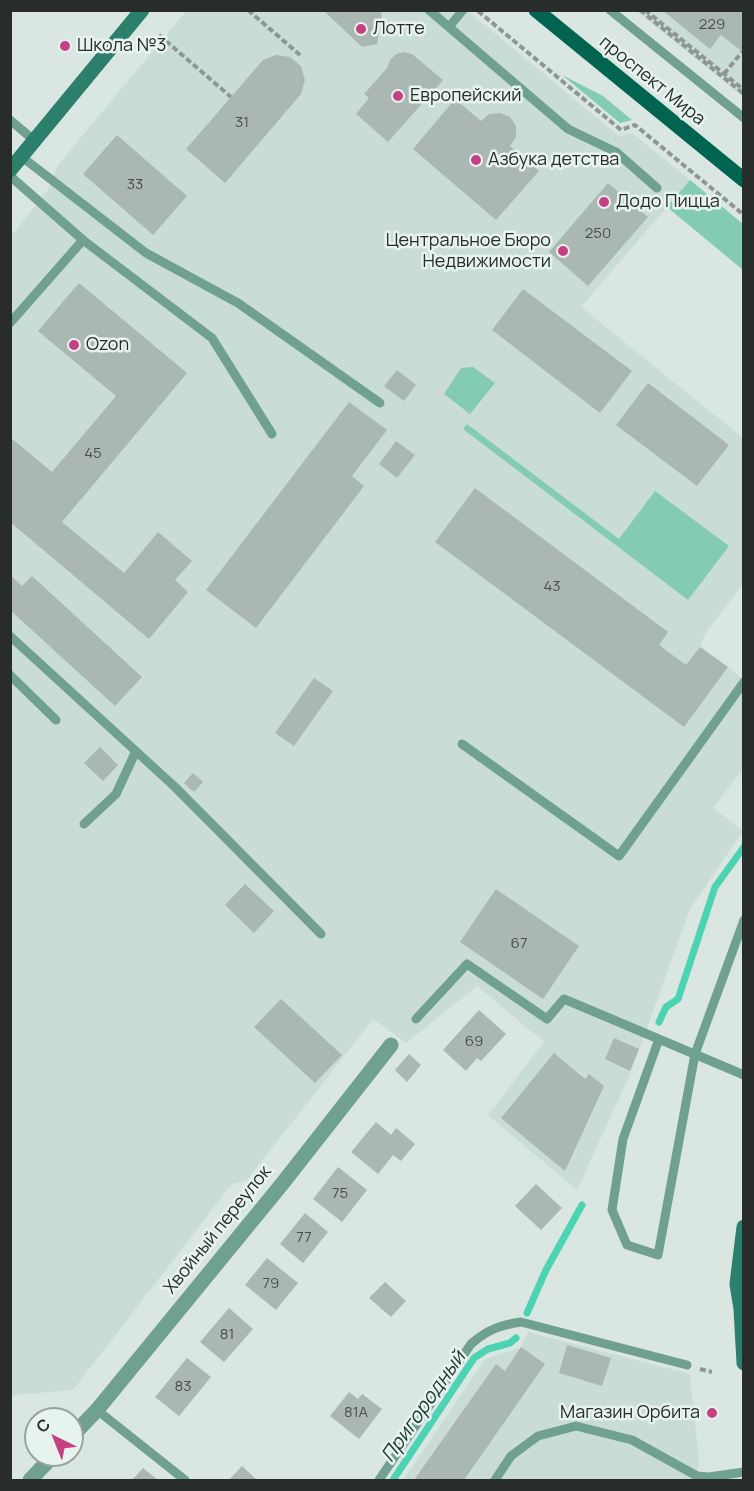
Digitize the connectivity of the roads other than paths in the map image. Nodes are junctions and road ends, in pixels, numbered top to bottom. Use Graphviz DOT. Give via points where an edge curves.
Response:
graph roads {
  1 [pos="142,10"];
  2 [pos="429,10"];
  3 [pos="463,10"];
  4 [pos="536,10"];
  5 [pos="610,10"];
  6 [pos="449,27"];
  7 [pos="744,118"];
  8 [pos="10,120"];
  9 [pos="35,141"];
  10 [pos="22,157"];
  11 [pos="10,170"];
  12 [pos="10,176"];
  13 [pos="744,180"];
  14 [pos="657,188"];
  15 [pos="83,240"];
  16 [pos="10,323"];
  17 [pos="380,403"];
  18 [pos="272,434"];
  19 [pos="10,636"];
  20 [pos="10,675"];
  21 [pos="744,682"];
  22 [pos="56,720"];
  23 [pos="462,744"];
  24 [pos="136,751"];
  25 [pos="84,824"];
  26 [pos="744,920"];
  27 [pos="321,934"];
  28 [pos="416,1019"];
  29 [pos="659,1039"];
  30 [pos="391,1045"];
  31 [pos="695,1054"];
  32 [pos="744,1075"];
  33 [pos="744,1227"];
  34 [pos="740,1284"];
  35 [pos="744,1363"];
  36 [pos="687,1365"];
  37 [pos="97,1410"];
  38 [pos="84,1424"];
  39 [pos="42,1467"];
  40 [pos="744,1472"];
  41 [pos="710,1479"];
  42 [pos="30,1480"];
  43 [pos="185,1480"];
  44 [pos="380,1480"];
  45 [pos="495,1480"];
  1 -- 9 [label="street"];
  2 -- 6 [label="lane"];
  3 -- 6 [label="lane"];
  4 -- 13 [label="main road, проспект Мира"];
  5 -- 7 [label="lane"];
  6 -- 14 [label="lane" via="568,129 616,152"];
  8 -- 9 [label="lane"];
  9 -- 10 [label="street"];
  10 -- 11 [label="street"];
  10 -- 17 [label="lane" via="146,253 238,303"];
  12 -- 15 [label="lane"];
  15 -- 16 [label="lane"];
  15 -- 18 [label="lane" via="213,338"];
  19 -- 24 [label="lane"];
  20 -- 22 [label="lane"];
  21 -- 23 [label="lane" via="619,856"];
  24 -- 25 [label="lane" via="116,794"];
  24 -- 27 [label="lane"];
  26 -- 31 [label="lane"];
  28 -- 29 [label="lane" via="466,964 547,1019 564,999"];
  29 -- 31 [label="lane"];
  29 -- 31 [label="lane" via="623,1139 612,1210 627,1245 658,1255"];
  30 -- 37 [label="street, Хвойный переулок"];
  31 -- 32 [label="lane"];
  33 -- 34 [label="street"];
  34 -- 35 [label="street"];
  36 -- 44 [label="lane" via="521,1322 502,1324 471,1344"];
  37 -- 38 [label="street, Хвойный переулок"];
  37 -- 43 [label="lane"];
  39 -- 42 [label="street"];
  40 -- 41 [label="lane"];
  41 -- 45 [label="lane" via="697,1476 632,1440 576,1426 538,1436 511,1456"];
}
